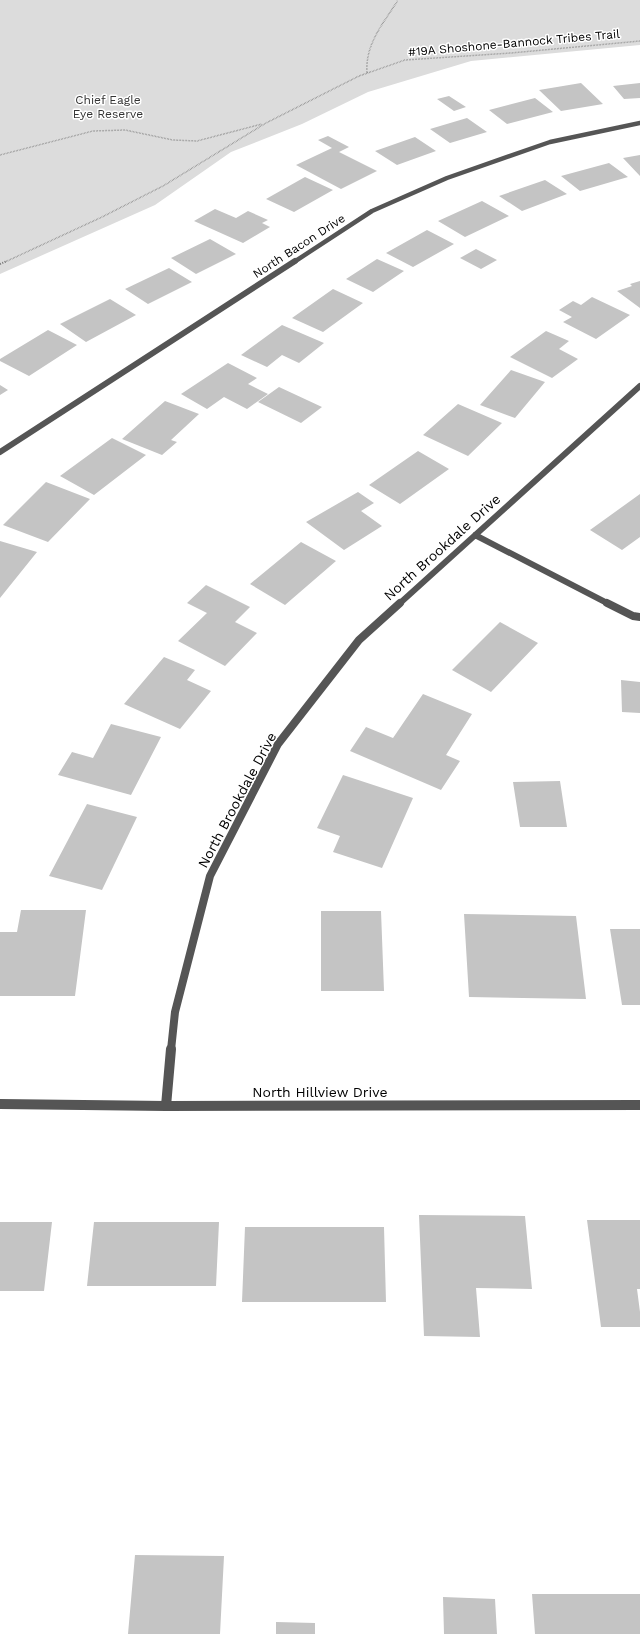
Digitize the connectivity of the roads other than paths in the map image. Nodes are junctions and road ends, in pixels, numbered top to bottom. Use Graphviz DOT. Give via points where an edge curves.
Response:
graph roads {
  1 [pos="640,123"];
  2 [pos="640,386"];
  3 [pos="0,452"];
  4 [pos="475,535"];
  5 [pos="640,617"];
  6 [pos="0,1104"];
  7 [pos="640,1105"];
  8 [pos="166,1106"];
  1 -- 3 [label="street, North Bacon Drive" via="550,142 447,178 372,211"];
  2 -- 4 [label="street, North Brookdale Drive"];
  4 -- 5 [label="street" via="633,616"];
  4 -- 8 [label="street, North Brookdale Drive" via="359,640 278,744 210,876 175,1012"];
  6 -- 8 [label="street, North Hillview Drive"];
  7 -- 8 [label="street, North Hillview Drive"];
}
